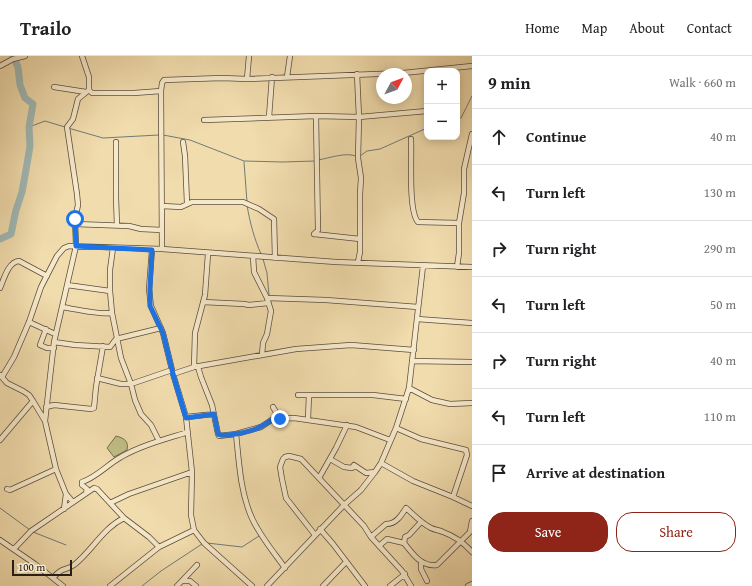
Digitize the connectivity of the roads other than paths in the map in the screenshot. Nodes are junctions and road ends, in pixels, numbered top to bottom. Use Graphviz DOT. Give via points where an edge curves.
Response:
graph roads {
  1 [pos="23,56"];
  2 [pos="82,56"];
  3 [pos="249,56"];
  4 [pos="290,56"];
  5 [pos="0,66"];
  6 [pos="472,66"];
  7 [pos="357,74"];
  8 [pos="272,77"];
  9 [pos="287,77"];
  10 [pos="247,79"];
  11 [pos="54,87"];
  12 [pos="87,91"];
  13 [pos="161,91"];
  14 [pos="424,111"];
  15 [pos="316,116"];
  16 [pos="269,117"];
  17 [pos="359,117"];
  18 [pos="204,120"];
  19 [pos="472,134"];
  20 [pos="412,139"];
  21 [pos="116,142"];
  22 [pos="183,142"];
  23 [pos="187,204"];
  24 [pos="162,206"];
  25 [pos="459,223"];
  26 [pos="75,224"];
  27 [pos="117,225"];
  28 [pos="162,230"];
  29 [pos="360,239"];
  30 [pos="76,246"];
  31 [pos="114,248"];
  32 [pos="152,250"];
  33 [pos="162,250"];
  34 [pos="208,254"];
  35 [pos="253,256"];
  36 [pos="275,258"];
  37 [pos="358,262"];
  38 [pos="423,266"];
  39 [pos="457,267"];
  40 [pos="472,267"];
  41 [pos="47,276"];
  42 [pos="66,285"];
  43 [pos="0,288"];
  44 [pos="110,291"];
  45 [pos="268,300"];
  46 [pos="203,302"];
  47 [pos="62,307"];
  48 [pos="418,307"];
  49 [pos="112,313"];
  50 [pos="417,319"];
  51 [pos="29,322"];
  52 [pos="472,323"];
  53 [pos="161,328"];
  54 [pos="46,329"];
  55 [pos="55,334"];
  56 [pos="116,339"];
  57 [pos="54,342"];
  58 [pos="103,346"];
  59 [pos="54,348"];
  60 [pos="414,350"];
  61 [pos="262,355"];
  62 [pos="412,361"];
  63 [pos="472,362"];
  64 [pos="196,367"];
  65 [pos="172,372"];
  66 [pos="1,376"];
  67 [pos="98,378"];
  68 [pos="131,384"];
  69 [pos="409,388"];
  70 [pos="298,395"];
  71 [pos="309,395"];
  72 [pos="406,399"];
  73 [pos="47,400"];
  74 [pos="33,401"];
  75 [pos="472,403"];
  76 [pos="54,405"];
  77 [pos="273,407"];
  78 [pos="46,409"];
  79 [pos="39,413"];
  80 [pos="214,414"];
  81 [pos="186,418"];
  82 [pos="280,419"];
  83 [pos="308,419"];
  84 [pos="45,421"];
  85 [pos="347,425"];
  86 [pos="396,428"];
  87 [pos="188,432"];
  88 [pos="236,434"];
  89 [pos="0,440"];
  90 [pos="390,440"];
  91 [pos="159,441"];
  92 [pos="330,459"];
  93 [pos="381,463"];
  94 [pos="56,469"];
  95 [pos="192,472"];
  96 [pos="375,472"];
  97 [pos="319,478"];
  98 [pos="6,489"];
  99 [pos="86,493"];
  100 [pos="66,494"];
  101 [pos="453,497"];
  102 [pos="73,502"];
  103 [pos="110,503"];
  104 [pos="344,505"];
  105 [pos="472,506"];
  106 [pos="64,509"];
  107 [pos="124,518"];
  108 [pos="472,521"];
  109 [pos="421,522"];
  110 [pos="471,527"];
  111 [pos="320,529"];
  112 [pos="194,530"];
  113 [pos="315,535"];
  114 [pos="371,537"];
  115 [pos="0,540"];
  116 [pos="461,542"];
  117 [pos="404,543"];
  118 [pos="379,546"];
  119 [pos="159,547"];
  120 [pos="14,549"];
  121 [pos="472,552"];
  122 [pos="346,562"];
  123 [pos="421,562"];
  124 [pos="197,565"];
  125 [pos="285,568"];
  126 [pos="405,574"];
  127 [pos="53,578"];
  128 [pos="427,580"];
  129 [pos="182,581"];
  130 [pos="245,581"];
  131 [pos="472,584"];
  132 [pos="63,586"];
  133 [pos="110,586"];
  134 [pos="177,586"];
  135 [pos="196,586"];
  136 [pos="242,586"];
  137 [pos="252,586"];
  138 [pos="267,586"];
  139 [pos="323,586"];
  140 [pos="365,586"];
  141 [pos="390,586"];
  142 [pos="411,586"];
  143 [pos="468,586"];
  1 -- 5 [label="street"];
  2 -- 12 [label="street" via="89,77"];
  3 -- 10 [label="street"];
  4 -- 9 [label="street"];
  6 -- 7 [label="street" via="403,73"];
  7 -- 9 [label="street"];
  7 -- 17 [label="street"];
  8 -- 9 [label="street"];
  8 -- 10 [label="street"];
  8 -- 16 [label="street"];
  10 -- 13 [label="street" via="167,79 162,83"];
  11 -- 12 [label="street"];
  12 -- 13 [label="street"];
  12 -- 26 [label="street" via="78,99 73,119 67,127 78,205"];
  13 -- 24 [label="street"];
  14 -- 17 [label="street"];
  15 -- 16 [label="street"];
  15 -- 17 [label="street"];
  15 -- 29 [label="street" via="318,230 314,234"];
  16 -- 18 [label="street"];
  17 -- 29 [label="street"];
  19 -- 25 [label="street" via="464,169 464,193"];
  20 -- 25 [label="street" via="412,201 416,219 418,222"];
  21 -- 27 [label="street"];
  22 -- 23 [label="street"];
  23 -- 24 [label="street" via="181,207"];
  23 -- 36 [label="street" via="243,202 259,209 274,219"];
  24 -- 28 [label="street"];
  25 -- 39 [label="street"];
  26 -- 27 [label="street"];
  26 -- 30 [label="street"];
  27 -- 28 [label="street"];
  28 -- 33 [label="street"];
  29 -- 37 [label="street"];
  30 -- 31 [label="street"];
  30 -- 41 [label="street" via="64,248"];
  30 -- 42 [label="street"];
  31 -- 32 [label="street"];
  31 -- 44 [label="street"];
  32 -- 33 [label="street"];
  32 -- 53 [label="street" via="150,306"];
  33 -- 34 [label="street"];
  34 -- 35 [label="street"];
  34 -- 46 [label="street"];
  35 -- 36 [label="street"];
  35 -- 45 [label="street" via="254,272"];
  36 -- 37 [label="street"];
  37 -- 38 [label="street"];
  38 -- 39 [label="street"];
  38 -- 48 [label="street"];
  39 -- 40 [label="street"];
  41 -- 43 [label="street" via="17,261 12,264"];
  41 -- 51 [label="street"];
  42 -- 44 [label="street"];
  42 -- 47 [label="street"];
  44 -- 49 [label="street"];
  45 -- 46 [label="street" via="249,305"];
  45 -- 48 [label="street" via="326,300"];
  45 -- 61 [label="street" via="271,311"];
  46 -- 64 [label="street" via="195,333"];
  47 -- 49 [label="street"];
  47 -- 55 [label="street"];
  48 -- 50 [label="street"];
  49 -- 56 [label="street"];
  50 -- 52 [label="street"];
  50 -- 60 [label="street"];
  51 -- 54 [label="street"];
  51 -- 66 [label="street" via="14,357"];
  53 -- 56 [label="street"];
  53 -- 65 [label="street"];
  54 -- 55 [label="street"];
  54 -- 59 [label="street" via="40,345"];
  55 -- 57 [label="street"];
  56 -- 58 [label="street" via="110,347"];
  56 -- 68 [label="street"];
  57 -- 58 [label="street"];
  57 -- 59 [label="street"];
  58 -- 67 [label="street"];
  59 -- 73 [label="street"];
  60 -- 61 [label="street" via="344,346 296,349"];
  60 -- 62 [label="street"];
  61 -- 64 [label="street"];
  62 -- 63 [label="street"];
  62 -- 69 [label="street"];
  64 -- 65 [label="street"];
  64 -- 80 [label="street"];
  65 -- 68 [label="street"];
  65 -- 81 [label="street"];
  66 -- 74 [label="street"];
  67 -- 68 [label="street"];
  67 -- 76 [label="street" via="94,408"];
  68 -- 91 [label="street" via="141,414 151,425"];
  69 -- 72 [label="street"];
  69 -- 75 [label="street" via="432,400 450,404"];
  70 -- 71 [label="street"];
  71 -- 72 [label="street" via="373,395"];
  71 -- 83 [label="street"];
  72 -- 86 [label="street"];
  73 -- 76 [label="street"];
  73 -- 78 [label="street"];
  74 -- 79 [label="street"];
  74 -- 89 [label="street"];
  76 -- 78 [label="street"];
  77 -- 82 [label="street"];
  78 -- 79 [label="street"];
  78 -- 84 [label="street"];
  79 -- 84 [label="street"];
  80 -- 81 [label="street"];
  80 -- 88 [label="street" via="219,436"];
  81 -- 87 [label="street"];
  82 -- 83 [label="street"];
  82 -- 88 [label="street" via="273,419 261,427"];
  83 -- 85 [label="street"];
  84 -- 94 [label="street"];
  85 -- 90 [label="street"];
  85 -- 92 [label="street"];
  86 -- 90 [label="street"];
  86 -- 101 [label="street" via="421,439 466,450 467,455"];
  87 -- 91 [label="street"];
  87 -- 95 [label="street"];
  88 -- 125 [label="street" via="245,498 251,517"];
  90 -- 93 [label="street"];
  91 -- 99 [label="street" via="123,456 82,482 87,489"];
  92 -- 96 [label="street" via="344,467 352,468 354,465 366,473"];
  92 -- 97 [label="street"];
  93 -- 96 [label="street"];
  93 -- 101 [label="street" via="413,481"];
  94 -- 98 [label="street" via="10,490"];
  94 -- 100 [label="street"];
  95 -- 103 [label="street"];
  95 -- 112 [label="street" via="191,515"];
  96 -- 104 [label="street"];
  97 -- 104 [label="street"];
  97 -- 113 [label="street" via="301,459 289,456 281,463 286,498"];
  99 -- 102 [label="street"];
  99 -- 103 [label="street" via="97,489"];
  100 -- 102 [label="street"];
  100 -- 106 [label="street"];
  101 -- 105 [label="street"];
  102 -- 106 [label="street"];
  103 -- 107 [label="street"];
  104 -- 111 [label="street"];
  104 -- 114 [label="street"];
  106 -- 120 [label="street" via="32,531"];
  107 -- 119 [label="street"];
  107 -- 127 [label="street" via="73,566 58,572"];
  108 -- 110 [label="street"];
  109 -- 114 [label="street" via="406,508 398,519 386,524"];
  109 -- 116 [label="street"];
  109 -- 117 [label="street" via="405,537"];
  110 -- 116 [label="street"];
  111 -- 113 [label="street"];
  111 -- 122 [label="street"];
  112 -- 119 [label="street"];
  112 -- 130 [label="street" via="204,543"];
  113 -- 125 [label="street"];
  114 -- 118 [label="street"];
  115 -- 120 [label="street"];
  116 -- 121 [label="street"];
  116 -- 123 [label="street" via="438,564"];
  117 -- 118 [label="street" via="387,539"];
  117 -- 123 [label="street"];
  118 -- 126 [label="street"];
  119 -- 133 [label="street"];
  120 -- 127 [label="street"];
  122 -- 139 [label="street"];
  122 -- 140 [label="street"];
  123 -- 128 [label="street" via="421,569"];
  124 -- 129 [label="street"];
  125 -- 138 [label="street"];
  126 -- 141 [label="street"];
  126 -- 142 [label="street"];
  127 -- 132 [label="street"];
  129 -- 134 [label="street"];
  129 -- 135 [label="street" via="190,581"];
  130 -- 136 [label="street"];
  130 -- 137 [label="street"];
  131 -- 143 [label="street"];
}
